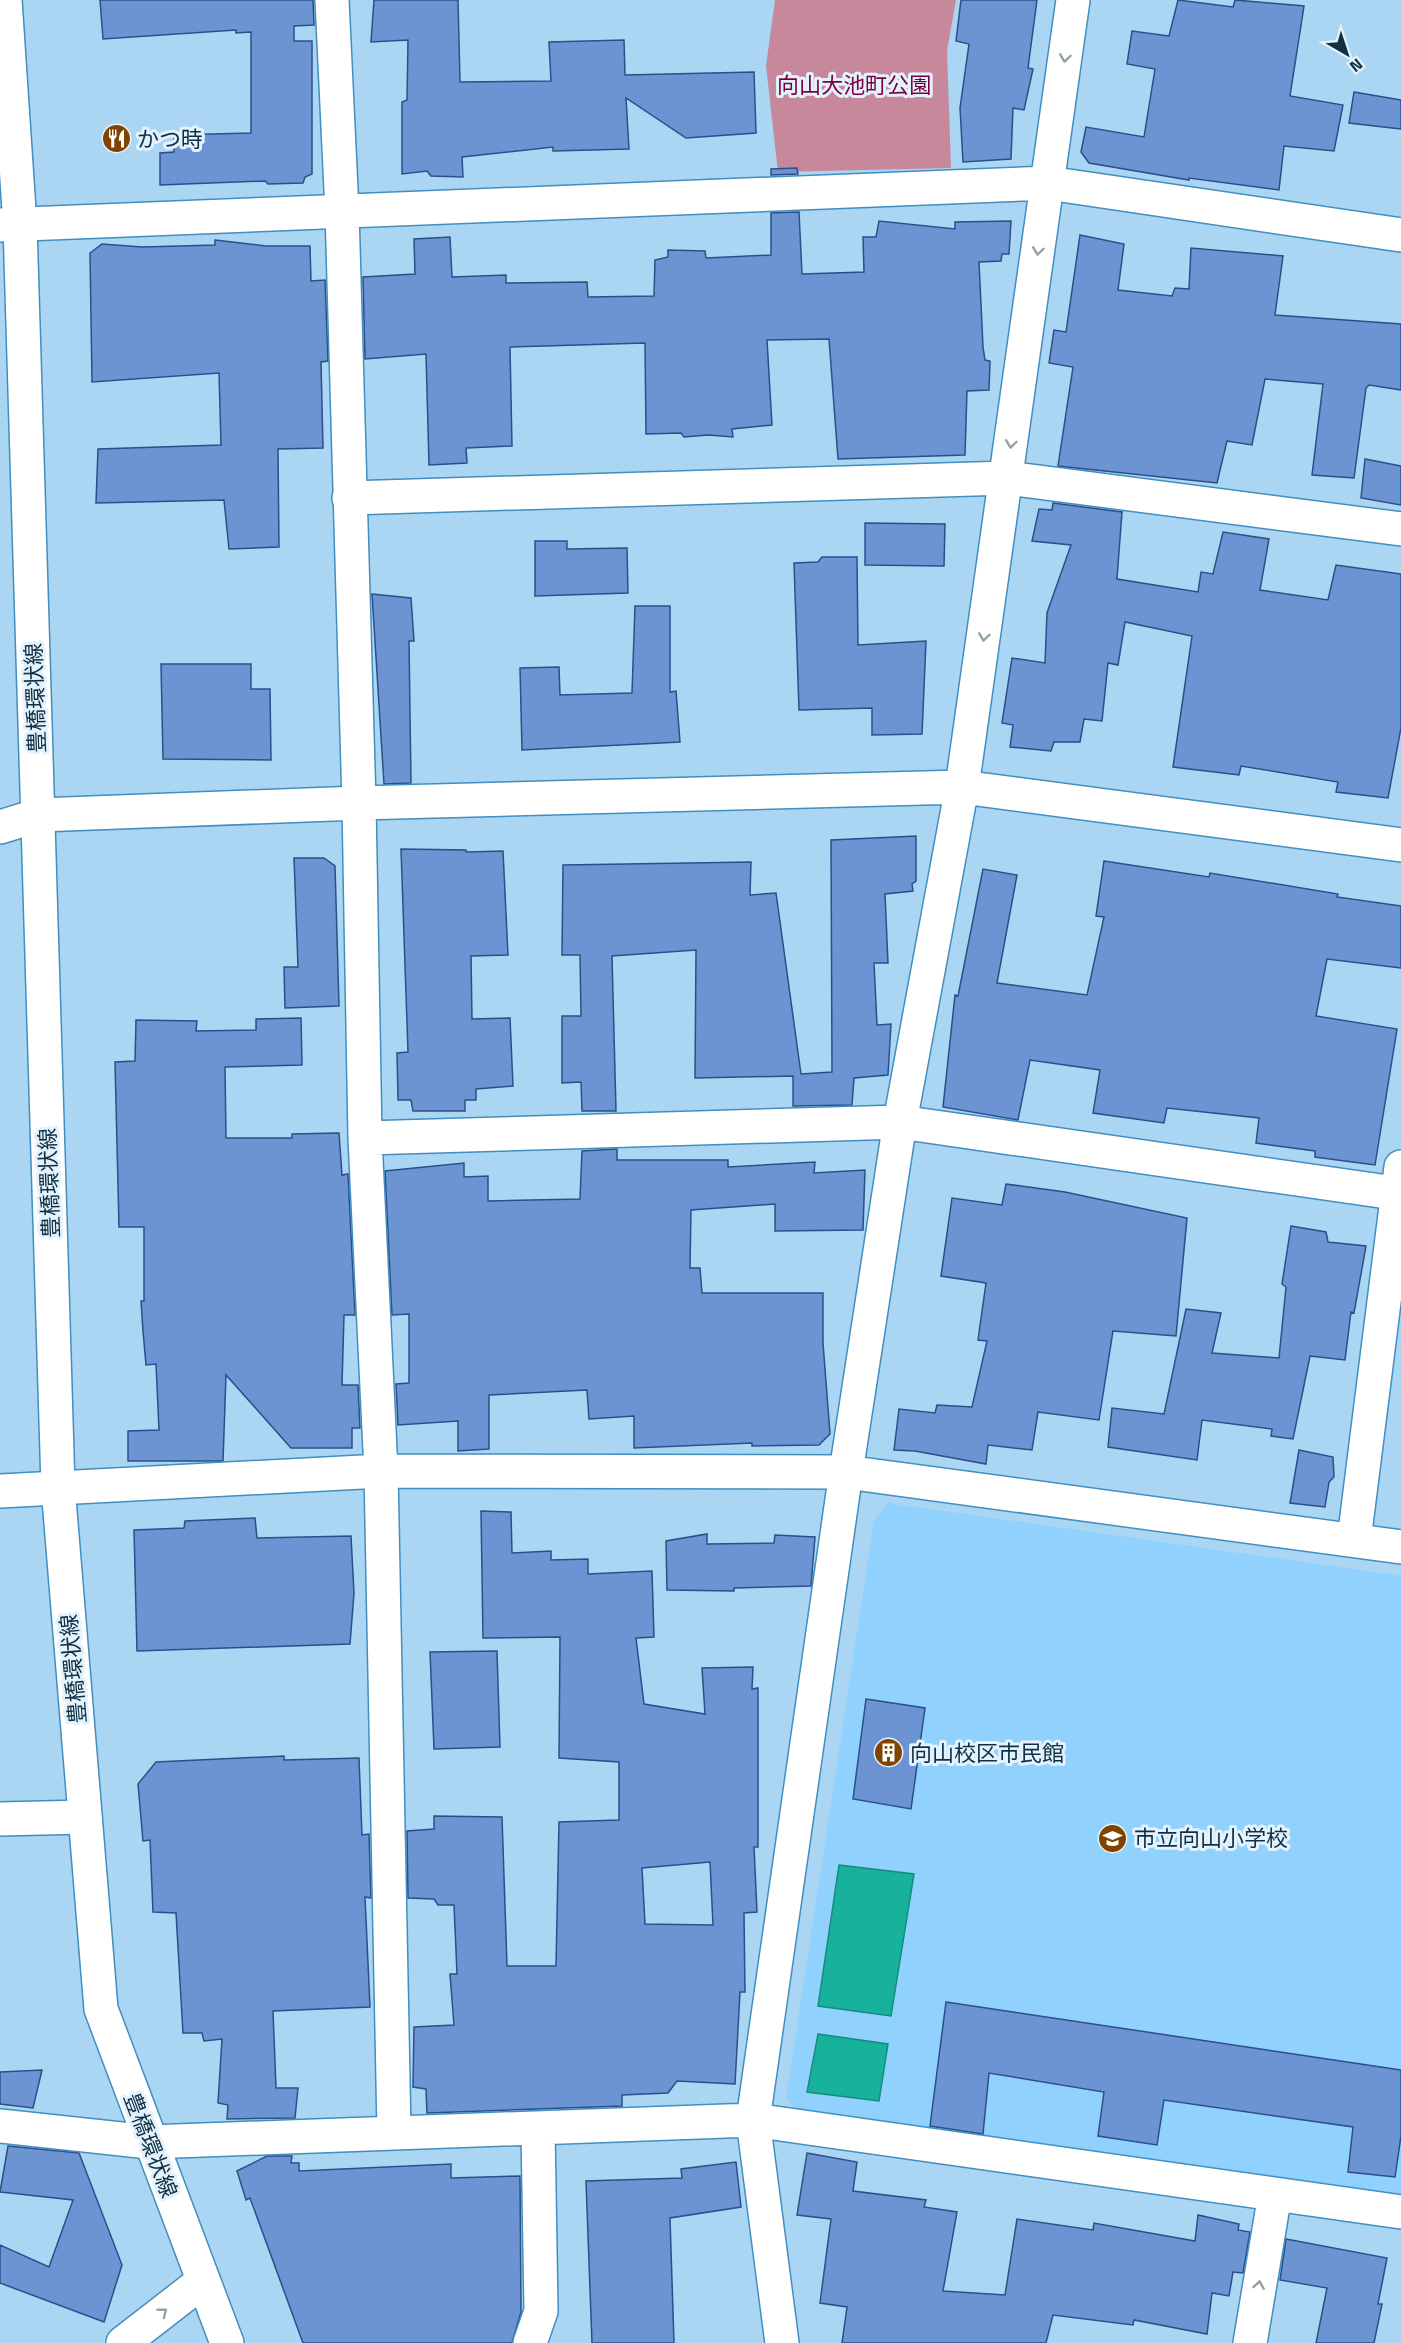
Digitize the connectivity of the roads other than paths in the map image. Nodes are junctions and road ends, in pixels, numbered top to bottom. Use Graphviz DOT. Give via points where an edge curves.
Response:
graph roads {
  1 [pos="5,0"];
  2 [pos="332,0"];
  3 [pos="1073,0"];
  4 [pos="1048,183"];
  5 [pos="342,211"];
  6 [pos="10,225"];
  7 [pos="1401,235"];
  8 [pos="1007,478"];
  9 [pos="349,498"];
  10 [pos="1401,529"];
  11 [pos="962,787"];
  12 [pos="359,803"];
  13 [pos="0,806"];
  14 [pos="39,815"];
  15 [pos="0,827"];
  16 [pos="1401,845"];
  17 [pos="900,1122"];
  18 [pos="365,1138"];
  19 [pos="1400,1185"];
  20 [pos="381,1472"];
  21 [pos="846,1472"];
  22 [pos="58,1487"];
  23 [pos="0,1491"];
  24 [pos="1354,1540"];
  25 [pos="1401,1548"];
  26 [pos="85,1817"];
  27 [pos="0,1819"];
  28 [pos="753,2120"];
  29 [pos="0,2126"];
  30 [pos="538,2128"];
  31 [pos="394,2132"];
  32 [pos="149,2142"];
  33 [pos="1275,2194"];
  34 [pos="1401,2212"];
  35 [pos="203,2282"];
  36 [pos="123,2343"];
  37 [pos="227,2343"];
  38 [pos="530,2343"];
  39 [pos="782,2343"];
  40 [pos="1250,2343"];
  1 -- 6 [label="street, 豊橋環状線"];
  2 -- 5 [label="street"];
  3 -- 4 [label="street, one-way"];
  4 -- 5 [label="street"];
  4 -- 7 [label="street"];
  4 -- 8 [label="street, one-way"];
  5 -- 6 [label="street"];
  5 -- 9 [label="street"];
  6 -- 14 [label="street, 豊橋環状線"];
  8 -- 9 [label="street"];
  8 -- 10 [label="street"];
  8 -- 11 [label="street, one-way"];
  9 -- 12 [label="street"];
  11 -- 12 [label="street"];
  11 -- 16 [label="street"];
  11 -- 17 [label="street"];
  12 -- 14 [label="street"];
  12 -- 18 [label="street"];
  13 -- 14 [label="street"];
  14 -- 15 [label="street"];
  14 -- 22 [label="street, 豊橋環状線"];
  17 -- 18 [label="street"];
  17 -- 19 [label="street"];
  17 -- 21 [label="street"];
  18 -- 20 [label="street"];
  19 -- 24 [label="street"];
  20 -- 21 [label="street"];
  20 -- 22 [label="street"];
  20 -- 31 [label="street"];
  21 -- 24 [label="street"];
  21 -- 28 [label="street"];
  22 -- 23 [label="street"];
  22 -- 26 [label="street, 豊橋環状線"];
  24 -- 25 [label="street"];
  26 -- 27 [label="street"];
  26 -- 32 [label="street, 豊橋環状線" via="101,2009"];
  28 -- 30 [label="street"];
  28 -- 33 [label="street"];
  28 -- 39 [label="street"];
  29 -- 32 [label="street"];
  30 -- 31 [label="street"];
  30 -- 38 [label="street" via="541,2311"];
  31 -- 32 [label="street"];
  32 -- 35 [label="street, 豊橋環状線"];
  33 -- 34 [label="street"];
  40 -- 33 [label="street, one-way"];
  36 -- 35 [label="street, one-way"];
  35 -- 37 [label="street, 豊橋環状線"];
}
